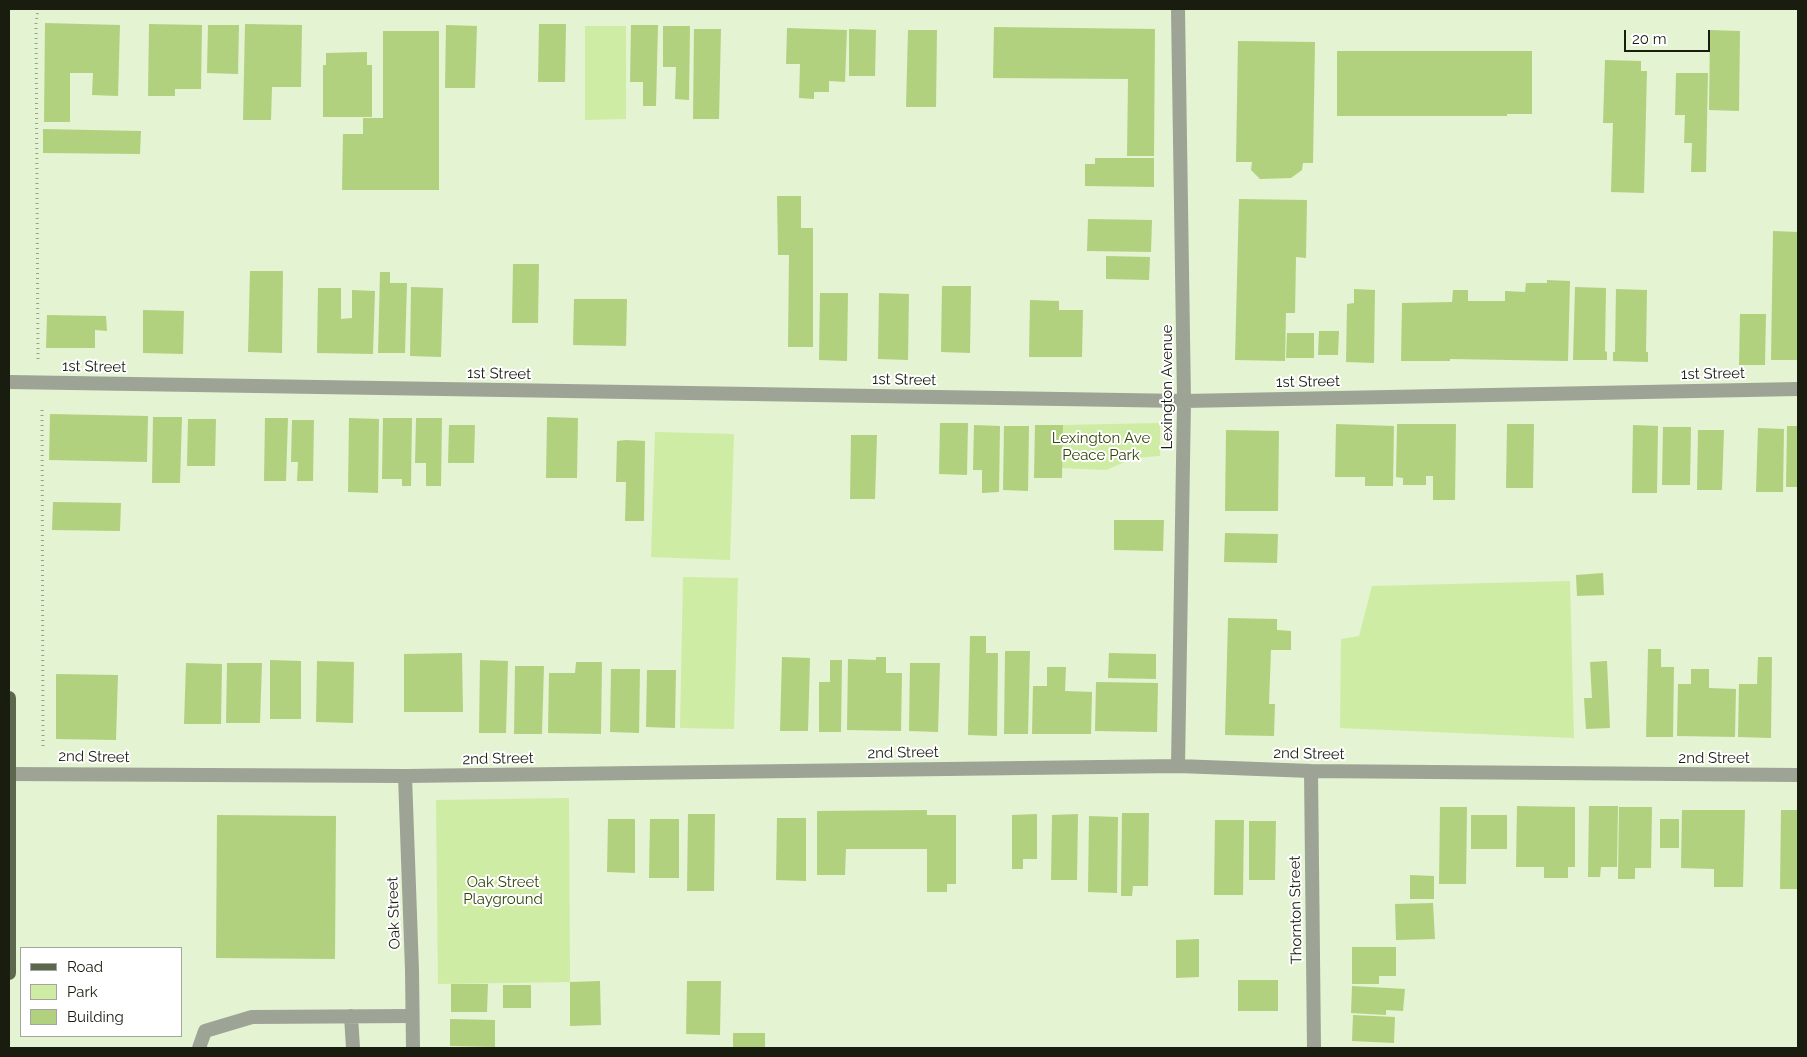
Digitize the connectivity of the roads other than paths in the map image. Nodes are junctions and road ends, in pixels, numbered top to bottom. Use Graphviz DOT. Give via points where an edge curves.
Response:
graph roads {
  1 [pos="1178,9"];
  2 [pos="9,382"];
  3 [pos="1798,389"];
  4 [pos="1184,401"];
  5 [pos="9,698"];
  6 [pos="1178,766"];
  7 [pos="1311,771"];
  8 [pos="9,774"];
  9 [pos="1798,775"];
  10 [pos="405,776"];
  11 [pos="9,973"];
  12 [pos="352,1016"];
  13 [pos="412,1016"];
  14 [pos="199,1048"];
  15 [pos="354,1048"];
  16 [pos="413,1048"];
  17 [pos="1314,1048"];
  1 -- 4 [label="street, Lexington Avenue"];
  2 -- 4 [label="street, 1st Street"];
  3 -- 4 [label="street, 1st Street"];
  4 -- 6 [label="street, Lexington Avenue"];
  5 -- 8 [label="main road"];
  6 -- 7 [label="street, 2nd Street"];
  6 -- 10 [label="street, 2nd Street"];
  7 -- 9 [label="street, 2nd Street"];
  7 -- 17 [label="street, Thornton Street"];
  8 -- 10 [label="street, 2nd Street"];
  8 -- 11 [label="main road"];
  10 -- 13 [label="street, Oak Street"];
  12 -- 13 [label="street"];
  12 -- 14 [label="street" via="252,1017 205,1031"];
  12 -- 15 [label="street"];
  13 -- 16 [label="street, Oak Street"];
}
